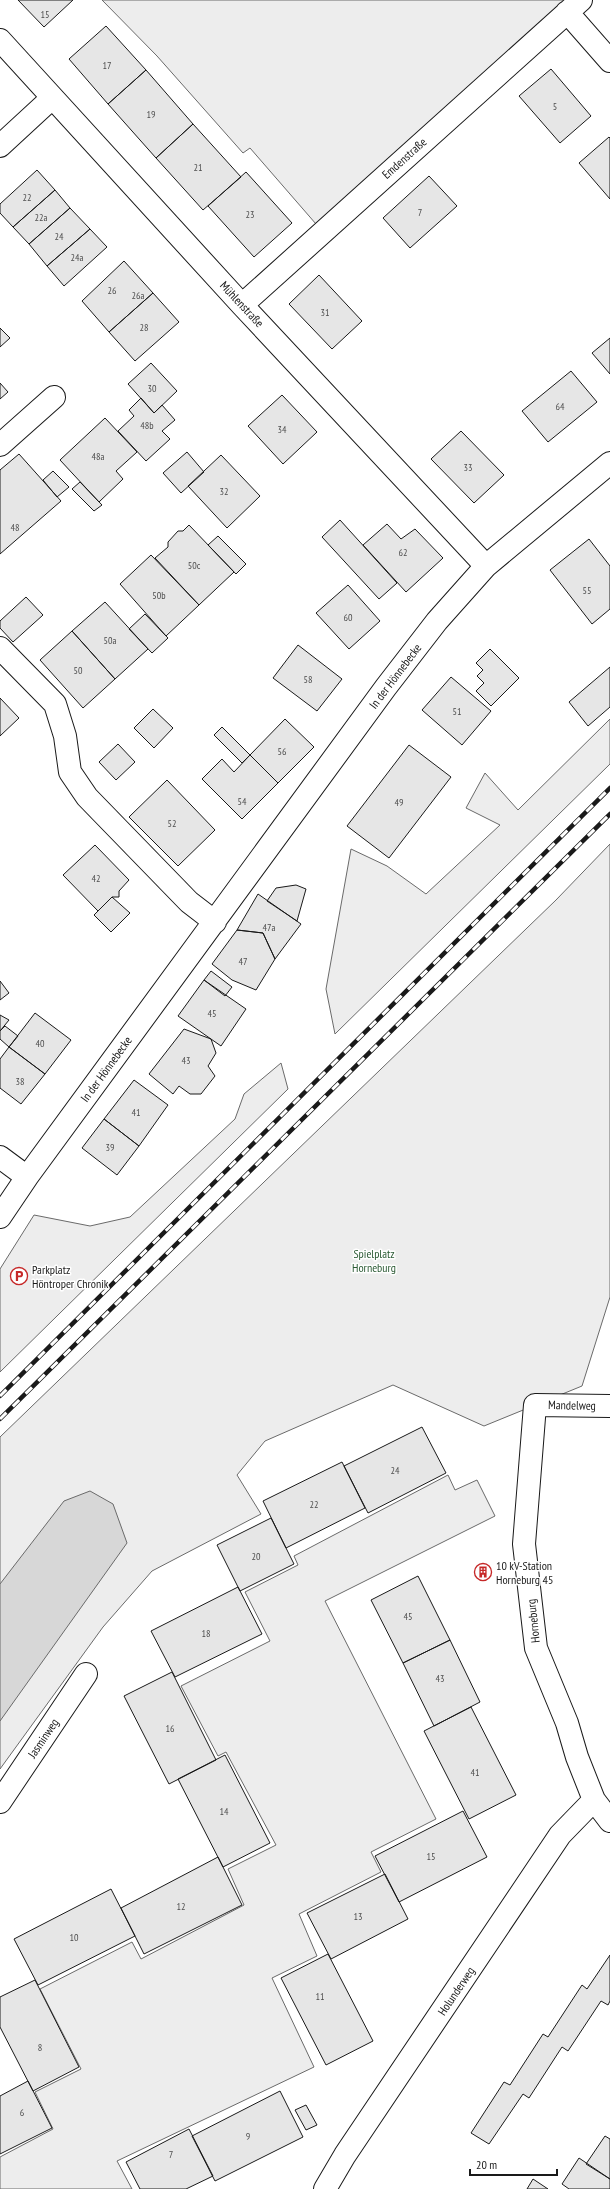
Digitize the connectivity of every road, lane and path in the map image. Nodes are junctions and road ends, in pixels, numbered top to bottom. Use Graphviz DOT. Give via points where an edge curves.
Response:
graph roads {
  1 [pos="574,6"];
  2 [pos="0,40"];
  3 [pos="610,61"];
  4 [pos="52,98"];
  5 [pos="0,146"];
  6 [pos="242,305"];
  7 [pos="54,397"];
  8 [pos="0,445"];
  9 [pos="610,463"];
  10 [pos="486,566"];
  11 [pos="0,648"];
  12 [pos="215,922"];
  13 [pos="0,1157"];
  14 [pos="27,1177"];
  15 [pos="0,1218"];
  16 [pos="535,1405"];
  17 [pos="610,1406"];
  18 [pos="86,1674"];
  19 [pos="594,1800"];
  20 [pos="0,1802"];
  21 [pos="610,1821"];
  22 [pos="325,2189"];
  1 -- 3 [label="street, Emdenstraße"];
  1 -- 6 [label="street, Emdenstraße"];
  2 -- 4 [label="street, Mühlenstraße"];
  4 -- 5 [label="street"];
  4 -- 6 [label="street, Mühlenstraße"];
  6 -- 10 [label="street, Mühlenstraße"];
  7 -- 8 [label="street"];
  9 -- 10 [label="street, In der Hönnebecke"];
  10 -- 12 [label="street, In der Hönnebecke" via="437,621 386,687"];
  11 -- 12 [label="street" via="55,704 65,736 70,772 87,797 189,902"];
  12 -- 14 [label="street, In der Hönnebecke"];
  13 -- 14 [label="street"];
  14 -- 15 [label="street, In der Hönnebecke"];
  16 -- 17 [label="street, Mandelweg"];
  16 -- 19 [label="street, Horneburg" via="524,1544 536,1648 567,1723"];
  18 -- 20 [label="street, Jasminweg"];
  19 -- 21 [label="street, Horneburg"];
  19 -- 22 [label="street, Holunderweg" via="560,1835 345,2155"];
}
